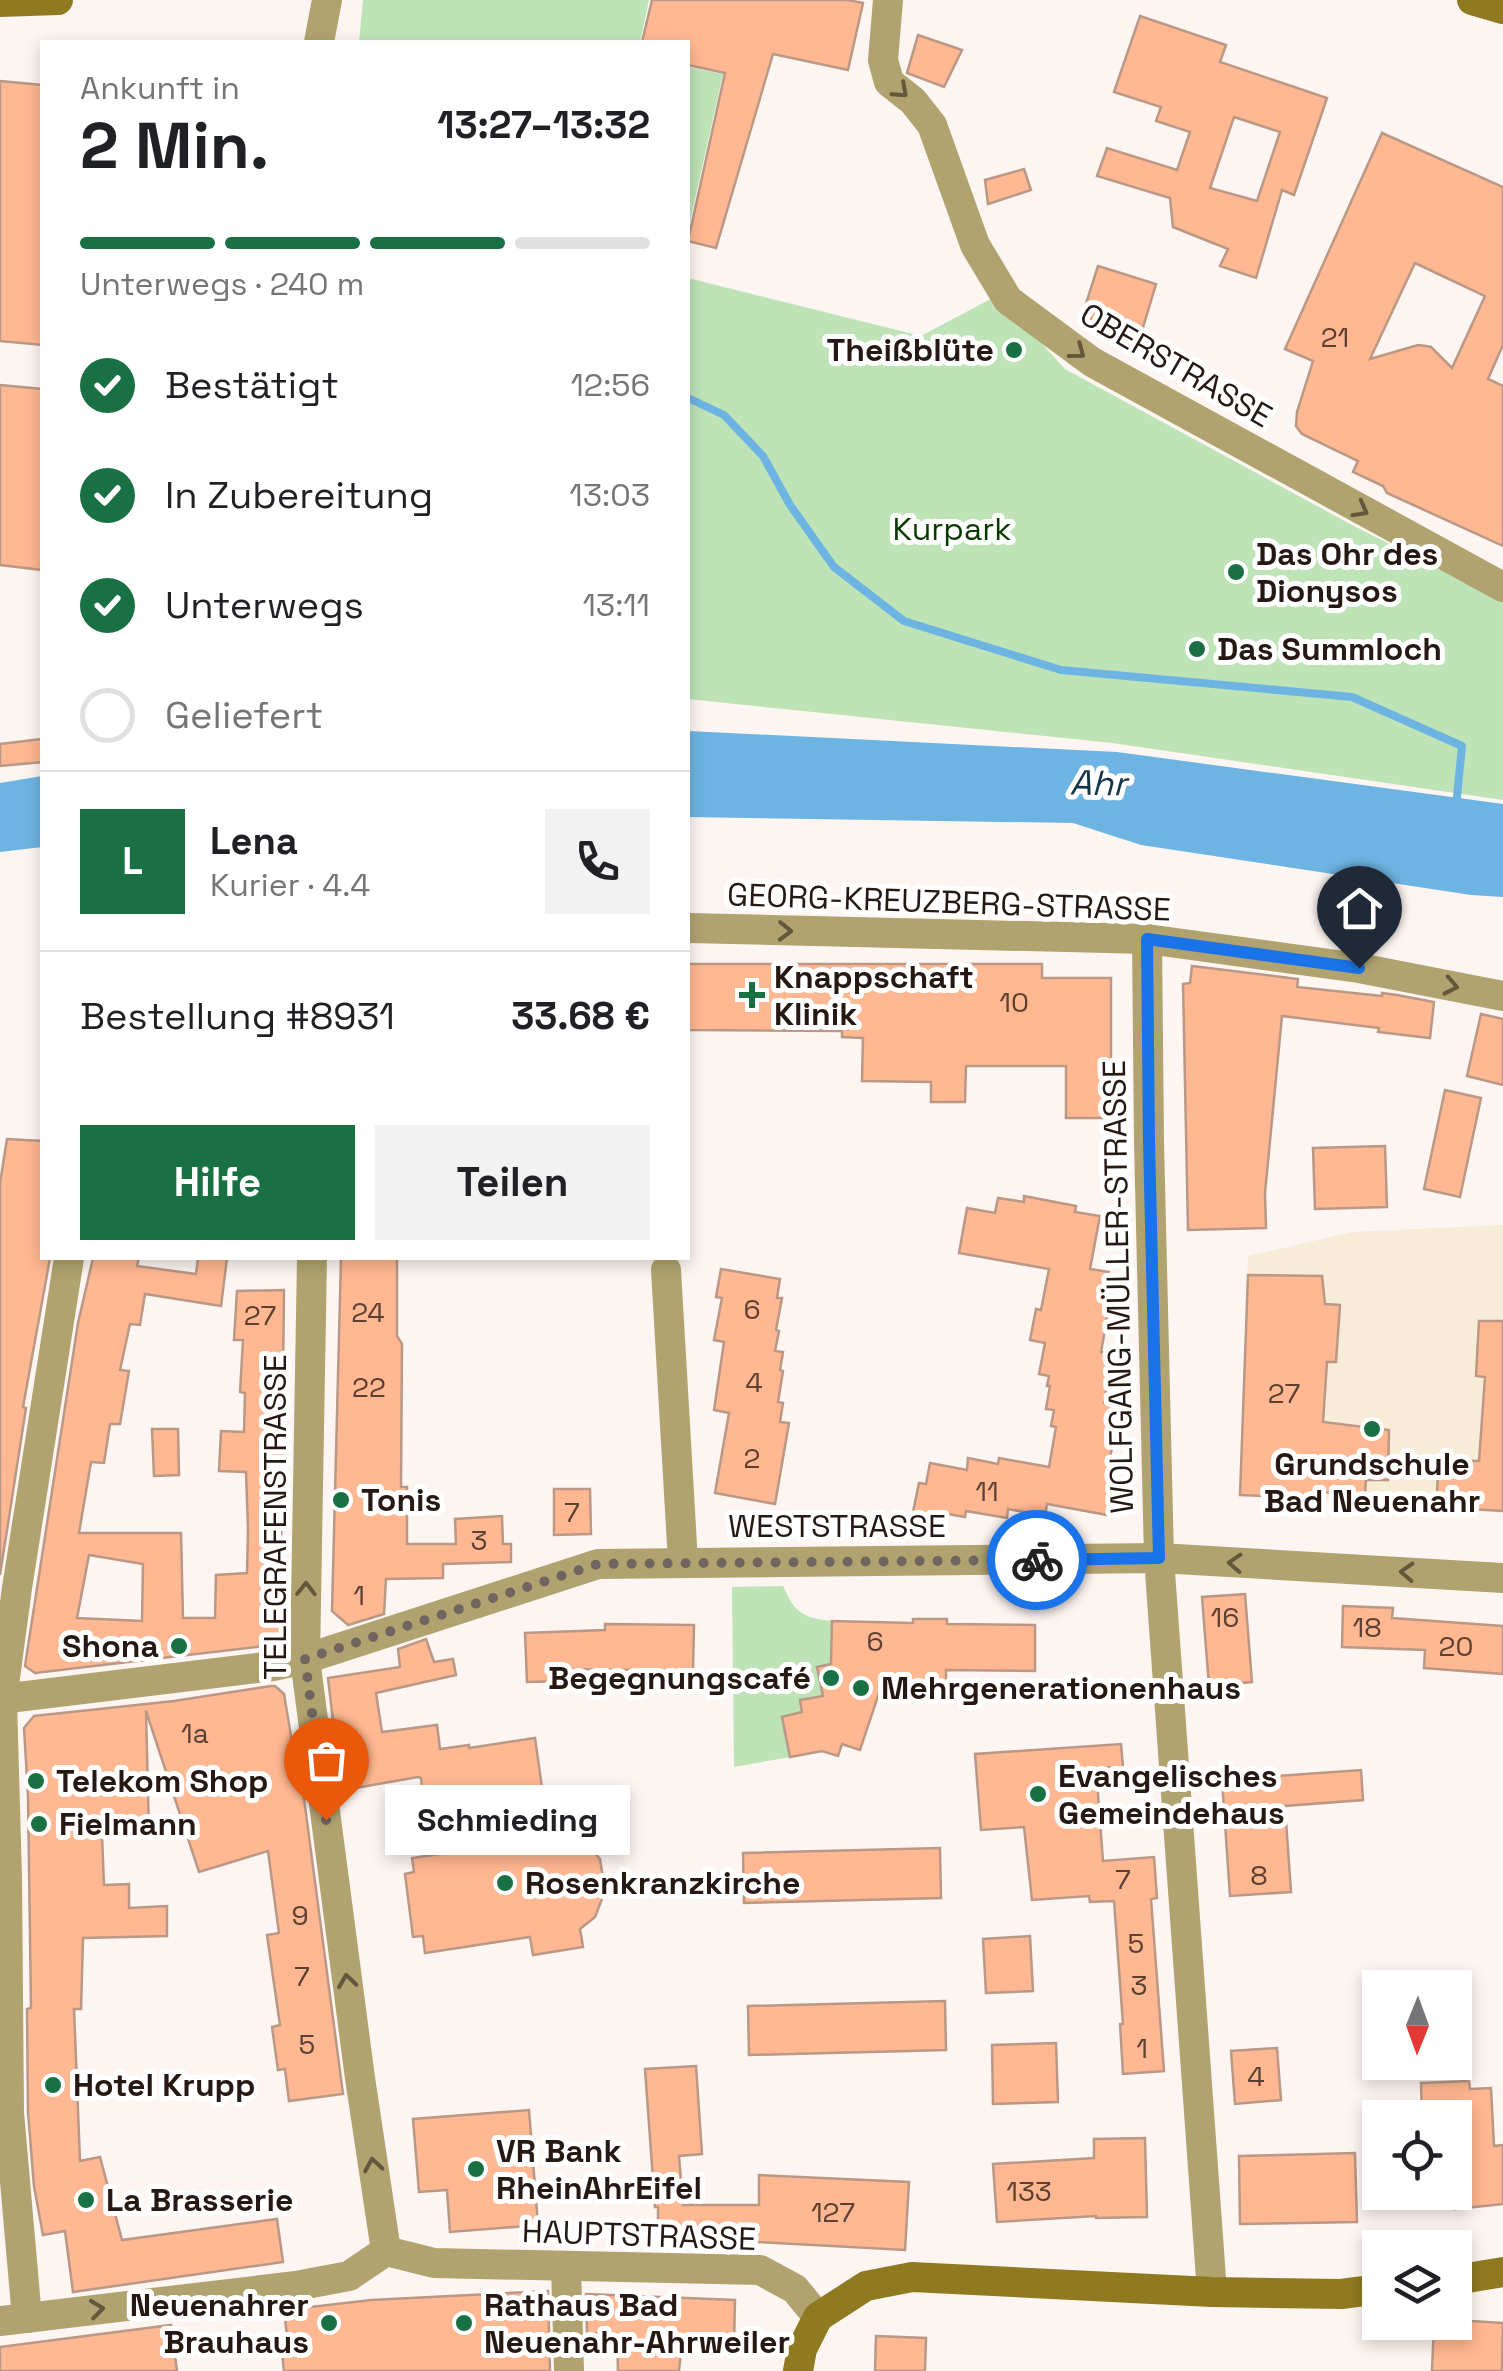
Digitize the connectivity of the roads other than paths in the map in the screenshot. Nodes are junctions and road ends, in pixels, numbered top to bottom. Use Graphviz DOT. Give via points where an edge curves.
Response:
graph roads {
  1 [pos="58,0"];
  2 [pos="327,0"];
  3 [pos="888,0"];
  4 [pos="1472,0"];
  5 [pos="0,2"];
  6 [pos="1503,9"];
  7 [pos="319,40"];
  8 [pos="1503,587"];
  9 [pos="690,928"];
  10 [pos="1147,939"];
  11 [pos="1503,996"];
  12 [pos="69,1260"];
  13 [pos="312,1260"];
  14 [pos="666,1270"];
  15 [pos="1159,1558"];
  16 [pos="683,1562"];
  17 [pos="1503,1578"];
  18 [pos="305,1659"];
  19 [pos="1,1699"];
  20 [pos="3,1859"];
  21 [pos="386,2251"];
  22 [pos="566,2266"];
  23 [pos="1503,2272"];
  24 [pos="1472,2277"];
  25 [pos="1362,2291"];
  26 [pos="1212,2292"];
  27 [pos="818,2316"];
  28 [pos="13,2319"];
  29 [pos="569,2371"];
  30 [pos="798,2371"];
  1 -- 5 [label="street"];
  2 -- 7 [label="street"];
  3 -- 8 [label="street, OBERSTRASSE, one-way" via="889,82 932,125 975,245 1008,300 1092,362"];
  4 -- 6 [label="street"];
  9 -- 10 [label="street, GEORG-KREUZBERG-STRASSE, one-way"];
  10 -- 11 [label="street, GEORG-KREUZBERG-STRASSE, one-way"];
  10 -- 15 [label="street, WOLFGANG-MÜLLER-STRASSE"];
  12 -- 19 [label="street"];
  18 -- 13 [label="street, TELEGRAFENSTRASSE, one-way"];
  14 -- 16 [label="street"];
  15 -- 16 [label="street, WESTSTRASSE"];
  17 -- 15 [label="street, WESTSTRASSE, one-way"];
  15 -- 26 [label="street, WOLFGANG-MÜLLER-STRASSE"];
  16 -- 18 [label="street, WESTSTRASSE" via="598,1564"];
  18 -- 19 [label="street, WESTSTRASSE"];
  21 -- 18 [label="street, TELEGRAFENSTRASSE, one-way"];
  19 -- 20 [label="street"];
  20 -- 28 [label="street"];
  21 -- 22 [label="street, HAUPTSTRASSE" via="434,2263"];
  28 -- 21 [label="street, one-way" via="296,2286 349,2276"];
  22 -- 27 [label="street, HAUPTSTRASSE" via="760,2270 794,2288"];
  22 -- 29 [label="street"];
  23 -- 24 [label="street"];
  25 -- 26 [label="street"];
  26 -- 27 [label="street" via="912,2277 866,2286"];
  27 -- 30 [label="street"];
}
